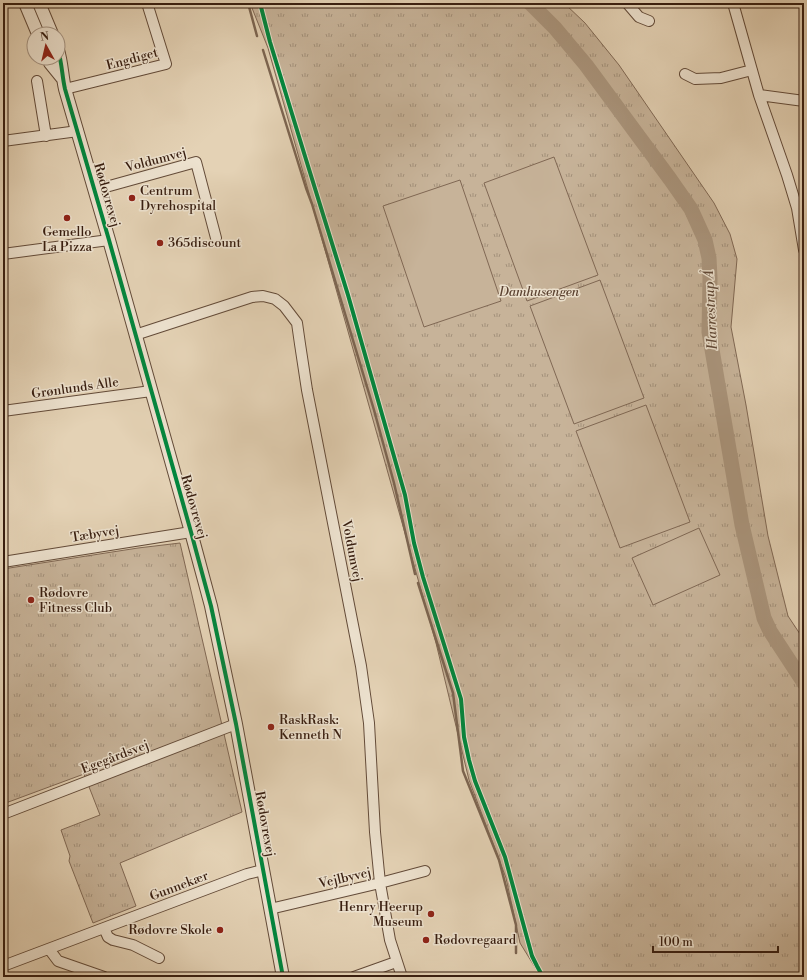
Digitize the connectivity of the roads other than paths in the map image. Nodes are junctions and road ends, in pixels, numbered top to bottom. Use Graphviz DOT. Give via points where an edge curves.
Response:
graph roads {
  1 [pos="25,3"];
  2 [pos="39,3"];
  3 [pos="147,3"];
  4 [pos="627,3"];
  5 [pos="733,3"];
  6 [pos="649,21"];
  7 [pos="35,26"];
  8 [pos="49,26"];
  9 [pos="52,66"];
  10 [pos="62,66"];
  11 [pos="752,70"];
  12 [pos="685,74"];
  13 [pos="37,81"];
  14 [pos="64,84"];
  15 [pos="760,95"];
  16 [pos="804,100"];
  17 [pos="78,131"];
  18 [pos="46,136"];
  19 [pos="3,141"];
  20 [pos="95,190"];
  21 [pos="216,238"];
  22 [pos="109,240"];
  23 [pos="804,250"];
  24 [pos="3,254"];
  25 [pos="135,335"];
  26 [pos="151,391"];
  27 [pos="3,412"];
  28 [pos="191,532"];
  29 [pos="3,562"];
  30 [pos="236,724"];
  31 [pos="3,814"];
  32 [pos="263,870"];
  33 [pos="425,871"];
  34 [pos="380,883"];
  35 [pos="270,909"];
  36 [pos="104,928"];
  37 [pos="50,949"];
  38 [pos="159,958"];
  39 [pos="396,962"];
  40 [pos="3,966"];
  41 [pos="104,977"];
  42 [pos="283,977"];
  43 [pos="354,977"];
  44 [pos="402,977"];
  1 -- 7 [label="street"];
  2 -- 8 [label="street"];
  3 -- 14 [label="street, Engdiget" via="166,64"];
  4 -- 6 [label="street" via="639,16"];
  5 -- 11 [label="street"];
  9 -- 14 [label="street, Rødovrevej"];
  10 -- 14 [label="street, Rødovrevej"];
  11 -- 12 [label="street" via="721,78 695,79"];
  11 -- 15 [label="street"];
  13 -- 18 [label="street"];
  14 -- 17 [label="street, Rødovrevej"];
  15 -- 16 [label="street"];
  15 -- 23 [label="street" via="797,208"];
  17 -- 18 [label="street"];
  17 -- 20 [label="street, Rødovrevej"];
  18 -- 19 [label="street"];
  20 -- 21 [label="street, Voldumvej" via="196,162"];
  20 -- 22 [label="street, Rødovrevej"];
  22 -- 24 [label="street"];
  22 -- 25 [label="street, Rødovrevej"];
  25 -- 26 [label="street, Rødovrevej"];
  25 -- 34 [label="street, Voldumvej" via="252,297 263,296 275,299 284,306 297,323 307,390 361,666 369,723"];
  26 -- 27 [label="street, Grønlunds Alle"];
  26 -- 28 [label="street, Rødovrevej"];
  28 -- 29 [label="street, Tæbyvej"];
  28 -- 30 [label="street, Rødovrevej" via="213,615"];
  30 -- 31 [label="street, Egegårdsvej"];
  30 -- 32 [label="street, Rødovrevej"];
  32 -- 35 [label="street, Rødovrevej"];
  32 -- 36 [label="street, Gunnekær" via="246,874"];
  33 -- 34 [label="street, Vejlbyvej"];
  34 -- 35 [label="street, Vejlbyvej"];
  34 -- 39 [label="street, Voldumvej"];
  35 -- 42 [label="street, Rødovrevej"];
  36 -- 37 [label="street, Gunnekær"];
  36 -- 38 [label="street" via="112,940 133,945"];
  37 -- 40 [label="street, Gunnekær"];
  37 -- 41 [label="street" via="58,961"];
  39 -- 43 [label="street"];
  39 -- 44 [label="street, Voldumvej"];
}
